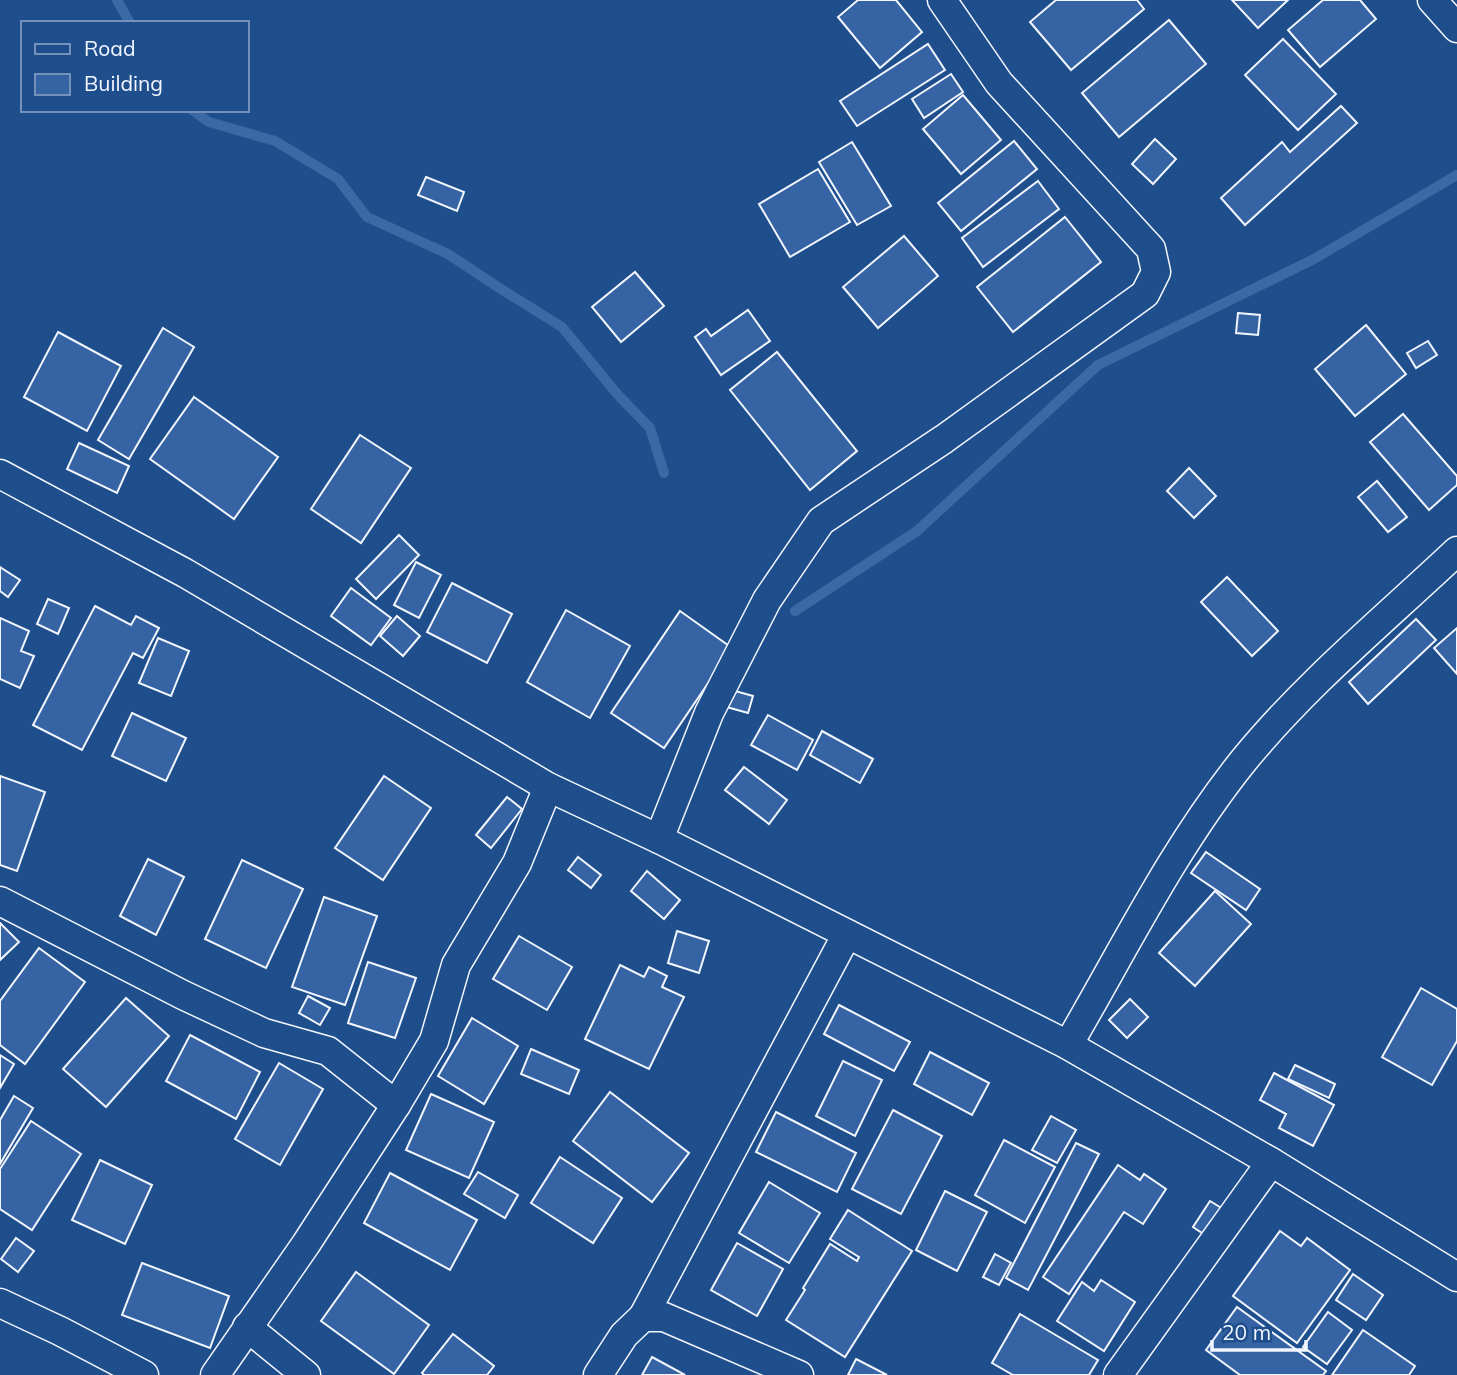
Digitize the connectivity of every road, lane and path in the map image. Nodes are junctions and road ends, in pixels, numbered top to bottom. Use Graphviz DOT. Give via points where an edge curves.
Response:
graph roads {
  1 [pos="942,0"];
  2 [pos="1432,0"];
  3 [pos="1457,28"];
  4 [pos="2,479"];
  5 [pos="1457,551"];
  6 [pos="548,787"];
  7 [pos="659,839"];
  8 [pos="0,901"];
  9 [pos="847,934"];
  10 [pos="1068,1045"];
  11 [pos="396,1105"];
  12 [pos="1271,1162"];
  13 [pos="1457,1277"];
  14 [pos="0,1303"];
  15 [pos="643,1317"];
  16 [pos="247,1326"];
  17 [pos="144,1375"];
  18 [pos="215,1375"];
  19 [pos="306,1375"];
  20 [pos="598,1375"];
  21 [pos="799,1375"];
  22 [pos="1118,1375"];
  1 -- 7 [label="street" via="999,83 1151,249 1156,272 1144,294 821,522 767,600 709,713"];
  2 -- 3 [label="street"];
  4 -- 6 [label="street" via="185,573"];
  5 -- 10 [label="street" via="1309,690 1245,760 1186,839"];
  6 -- 7 [label="street"];
  6 -- 11 [label="street" via="517,863 456,965 434,1041"];
  7 -- 9 [label="street"];
  8 -- 11 [label="street" via="264,1033 328,1051"];
  9 -- 10 [label="street"];
  9 -- 15 [label="street"];
  10 -- 12 [label="street"];
  11 -- 16 [label="street"];
  12 -- 13 [label="street"];
  12 -- 22 [label="street"];
  14 -- 17 [label="street"];
  15 -- 20 [label="street" via="624,1335"];
  15 -- 21 [label="street" via="664,1317"];
  16 -- 18 [label="street"];
  16 -- 19 [label="street"];
}
